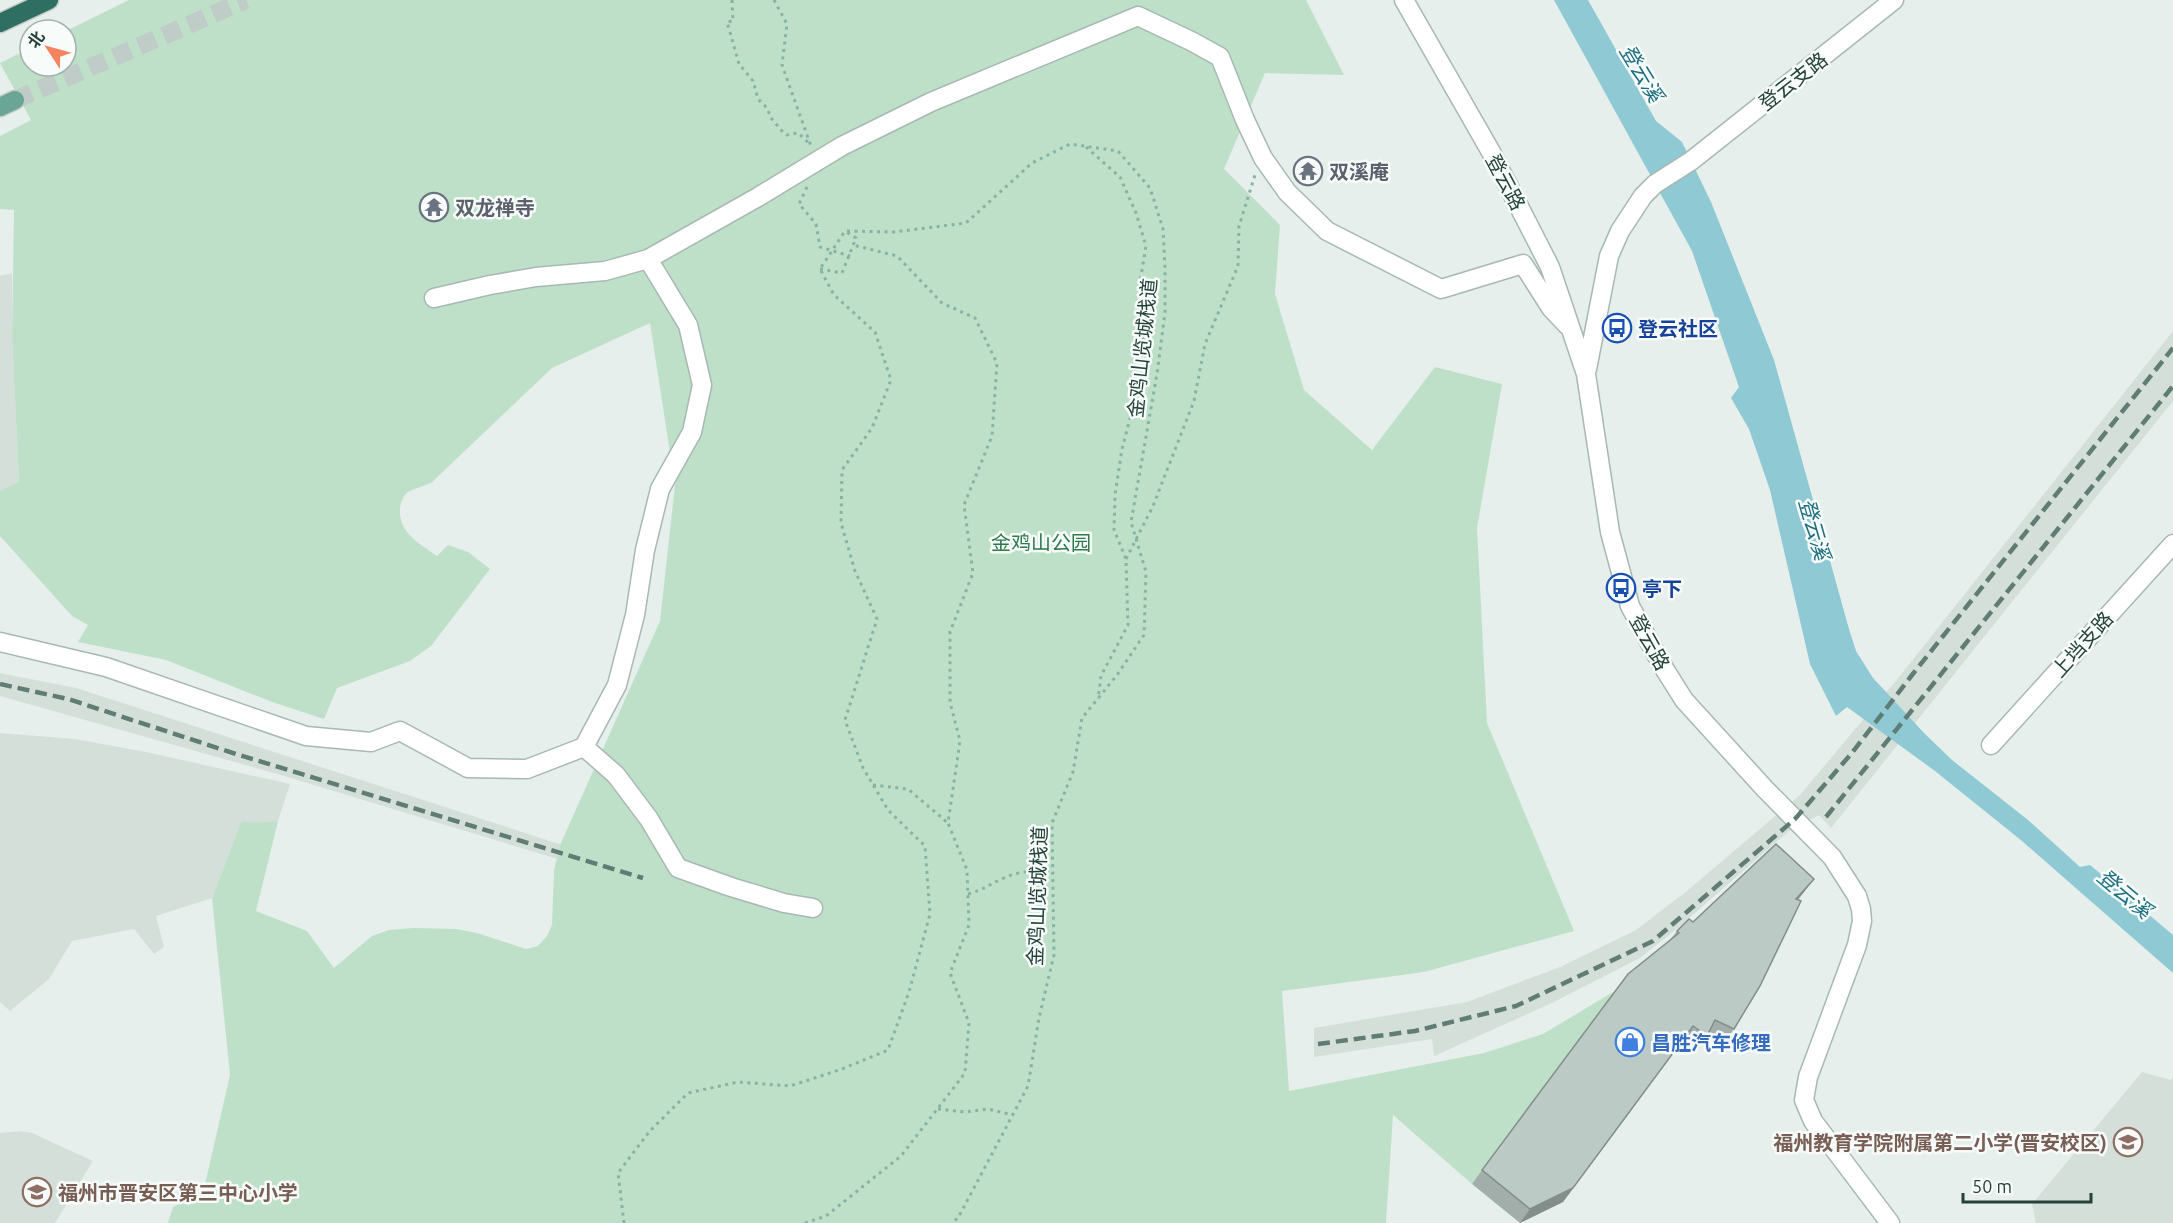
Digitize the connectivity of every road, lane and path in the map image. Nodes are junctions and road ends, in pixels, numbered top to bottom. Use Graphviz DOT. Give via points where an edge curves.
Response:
graph roads {
  1 [pos="49,0"];
  2 [pos="732,0"];
  3 [pos="774,0"];
  4 [pos="1404,0"];
  5 [pos="1894,0"];
  6 [pos="0,23"];
  7 [pos="811,145"];
  8 [pos="1086,147"];
  9 [pos="1263,158"];
  10 [pos="806,167"];
  11 [pos="844,231"];
  12 [pos="853,245"];
  13 [pos="850,256"];
  14 [pos="648,259"];
  15 [pos="820,269"];
  16 [pos="434,298"];
  17 [pos="1573,332"];
  18 [pos="1586,374"];
  19 [pos="2173,544"];
  20 [pos="1125,559"];
  21 [pos="0,642"];
  22 [pos="1098,699"];
  23 [pos="1991,745"];
  24 [pos="584,747"];
  25 [pos="873,784"];
  26 [pos="948,823"];
  27 [pos="1052,870"];
  28 [pos="968,894"];
  29 [pos="813,908"];
  30 [pos="938,1109"];
  31 [pos="1014,1114"];
  32 [pos="624,1223"];
  33 [pos="805,1223"];
  34 [pos="952,1223"];
  35 [pos="1890,1223"];
  1 -- 6 [label="highway"];
  2 -- 7 [label="path" via="733,21 727,22 739,64 753,81 755,95 783,132 798,133"];
  3 -- 7 [label="path" via="787,24 782,66"];
  4 -- 17 [label="street, 登云路" via="1540,246"];
  5 -- 18 [label="street, 登云支路" via="1643,196 1627,218 1609,256"];
  7 -- 10 [label="path" via="813,150"];
  8 -- 11 [label="path, 金鸡山览城栈道, bridge" via="1070,144 1032,163 966,223 894,232"];
  8 -- 20 [label="path" via="1120,177 1146,246 1140,282 1144,365 1122,449 1115,495 1114,530"];
  8 -- 22 [label="path, 金鸡山览城栈道, bridge" via="1118,151 1150,188 1163,229 1165,268 1165,313 1157,374 1131,522 1146,572 1144,635"];
  9 -- 10 [label="street" via="1220,57 1138,16 932,102"];
  9 -- 17 [label="street" via="1287,192 1327,231 1441,289 1523,264 1551,308"];
  9 -- 20 [label="path" via="1251,182 1239,226 1238,266 1205,344 1194,402 1153,506"];
  10 -- 13 [label="path" via="812,178 799,204 816,224 820,247"];
  10 -- 14 [label="street"];
  11 -- 12 [label="path" via="856,238"];
  11 -- 15 [label="path, bridge"];
  12 -- 13 [label="path"];
  12 -- 26 [label="path" via="897,256 942,303 975,318 997,363 992,436 964,505 973,573 950,632 950,702 960,741"];
  13 -- 15 [label="path" via="842,273"];
  14 -- 16 [label="street" via="605,271 536,277"];
  14 -- 24 [label="street" via="688,325 702,385 692,432 660,489 617,685"];
  15 -- 25 [label="path, bridge" via="834,295 875,332 891,380 872,428 842,471 841,523 855,571 877,619 845,720"];
  17 -- 18 [label="street, 登云路"];
  18 -- 35 [label="street, 登云路" via="1610,532 1630,606 1684,700 1832,857 1862,909 1857,945 1808,1077 1804,1100 1813,1121"];
  19 -- 23 [label="street, 上垱支路"];
  20 -- 22 [label="path" via="1128,625 1101,676"];
  21 -- 24 [label="street" via="106,668 306,736 371,742 400,731 468,768 527,769"];
  22 -- 27 [label="path, 金鸡山览城栈道, bridge" via="1082,718 1073,772 1052,823"];
  24 -- 29 [label="street" via="616,775 649,819 678,868 784,903"];
  25 -- 26 [label="path" via="908,789"];
  25 -- 32 [label="path, bridge" via="888,810 925,846 930,914 888,1050 790,1086 738,1082 688,1093 648,1132 618,1173"];
  26 -- 28 [label="path" via="967,870"];
  27 -- 28 [label="path" via="1005,877 985,890"];
  27 -- 31 [label="path, 金鸡山览城栈道, bridge" via="1054,955 1028,1086"];
  28 -- 30 [label="path" via="969,925 950,973 969,1023 965,1074"];
  30 -- 31 [label="path" via="988,1109"];
  30 -- 33 [label="path" via="901,1156 826,1216"];
  31 -- 34 [label="path, 金鸡山览城栈道, bridge"];
}
